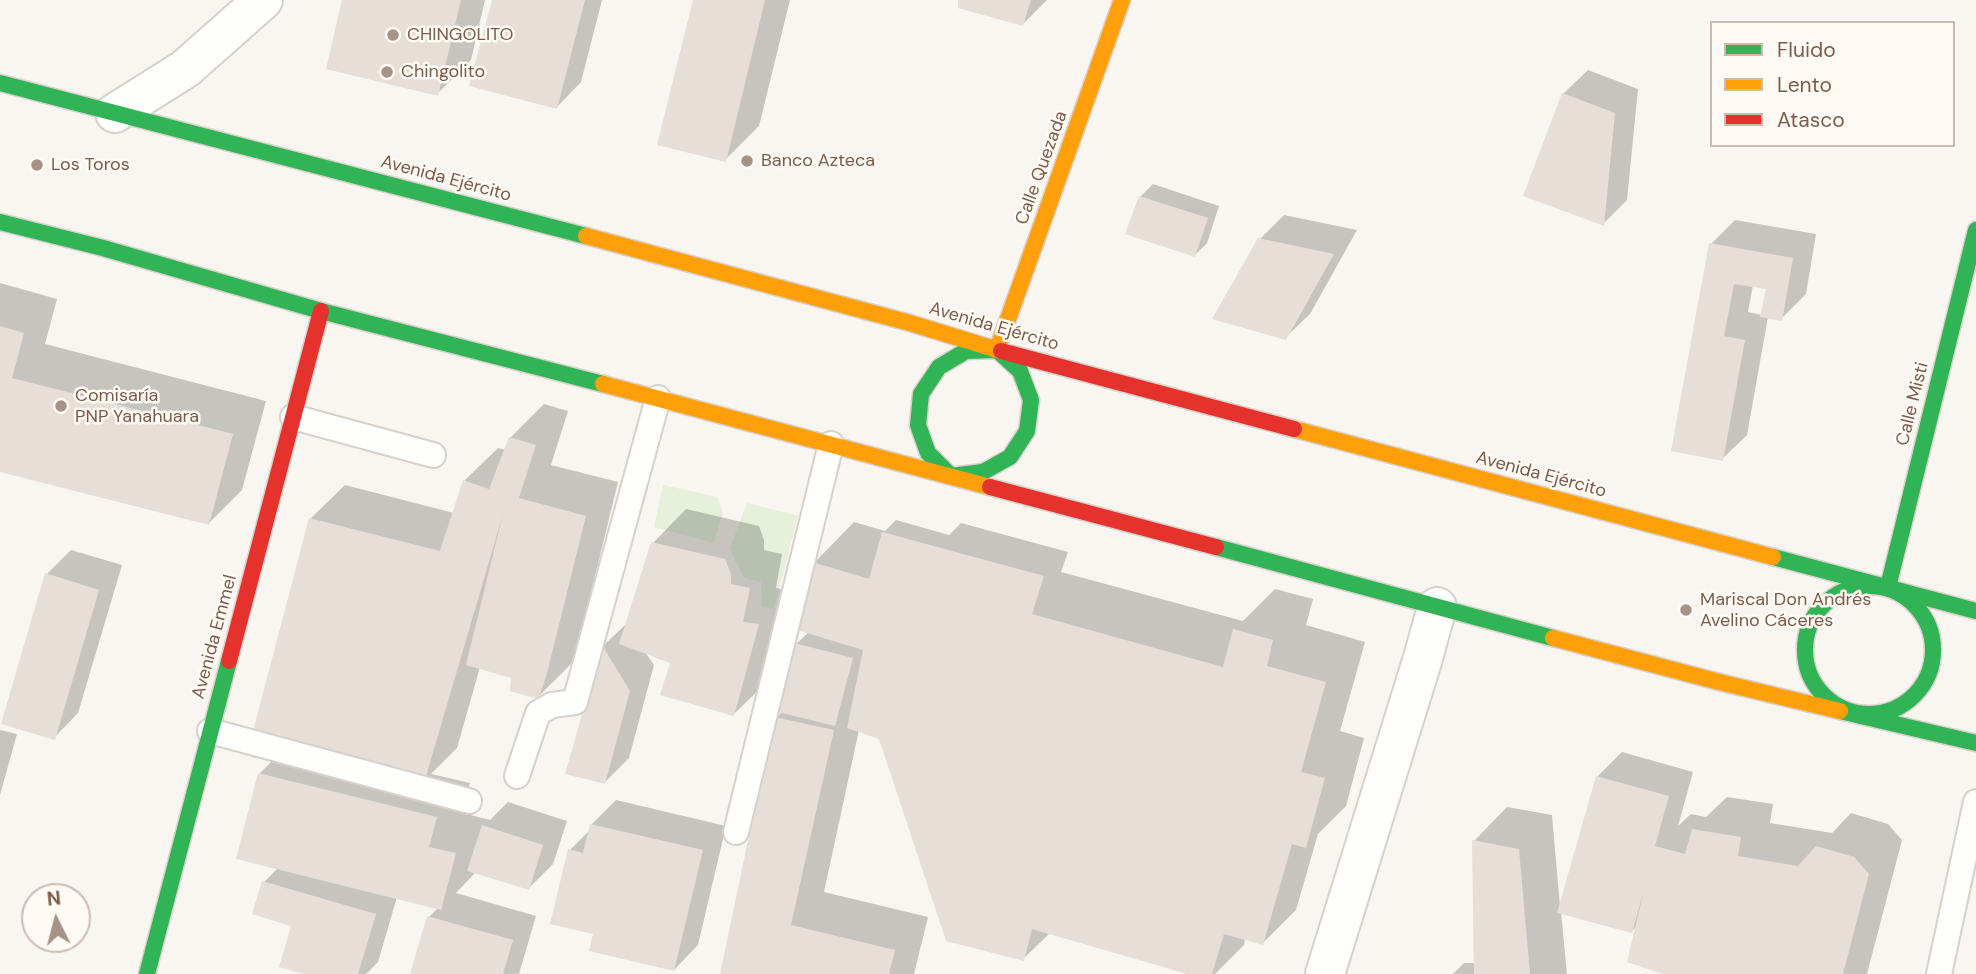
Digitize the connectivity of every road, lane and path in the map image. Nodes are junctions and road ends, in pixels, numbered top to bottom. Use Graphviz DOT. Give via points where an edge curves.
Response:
graph roads {
  1 [pos="263,0"];
  2 [pos="1122,0"];
  3 [pos="0,83"];
  4 [pos="115,113"];
  5 [pos="0,222"];
  6 [pos="1976,230"];
  7 [pos="321,310"];
  8 [pos="997,350"];
  9 [pos="658,398"];
  10 [pos="293,417"];
  11 [pos="831,444"];
  12 [pos="433,455"];
  13 [pos="951,475"];
  14 [pos="1888,587"];
  15 [pos="1437,607"];
  16 [pos="1976,611"];
  17 [pos="1848,713"];
  18 [pos="210,731"];
  19 [pos="1976,743"];
  20 [pos="517,776"];
  21 [pos="468,801"];
  22 [pos="1976,802"];
  23 [pos="736,832"];
  24 [pos="147,974"];
  25 [pos="1325,974"];
  26 [pos="1939,974"];
  1 -- 4 [label="street" via="185,69"];
  2 -- 8 [label="main road, Calle Quezada"];
  3 -- 4 [label="main road, Avenida Ejército"];
  4 -- 8 [label="main road, Avenida Ejército" via="897,319"];
  5 -- 7 [label="main road"];
  6 -- 14 [label="main road, Calle Misti"];
  7 -- 9 [label="main road"];
  7 -- 10 [label="main road, Avenida Emmel"];
  8 -- 13 [label="main road" via="1020,371 1031,400 1027,431 1010,457 983,472"];
  8 -- 13 [label="main road" via="966,351 939,367 921,394 918,425 928,453"];
  8 -- 14 [label="main road, Avenida Ejército"];
  9 -- 11 [label="main road"];
  9 -- 20 [label="lane" via="575,702 538,712"];
  10 -- 12 [label="lane"];
  10 -- 18 [label="main road, Avenida Emmel"];
  11 -- 13 [label="main road"];
  11 -- 23 [label="lane"];
  13 -- 15 [label="main road"];
  14 -- 16 [label="main road, Avenida Ejército"];
  14 -- 17 [label="main road" via="1854,586 1825,603 1807,631 1805,664 1820,694"];
  14 -- 17 [label="main road" via="1916,605 1932,635 1930,669 1912,698 1882,714"];
  15 -- 17 [label="main road"];
  15 -- 25 [label="street"];
  17 -- 19 [label="main road"];
  18 -- 21 [label="lane"];
  18 -- 24 [label="main road, Avenida Emmel"];
  22 -- 26 [label="lane"];
}
